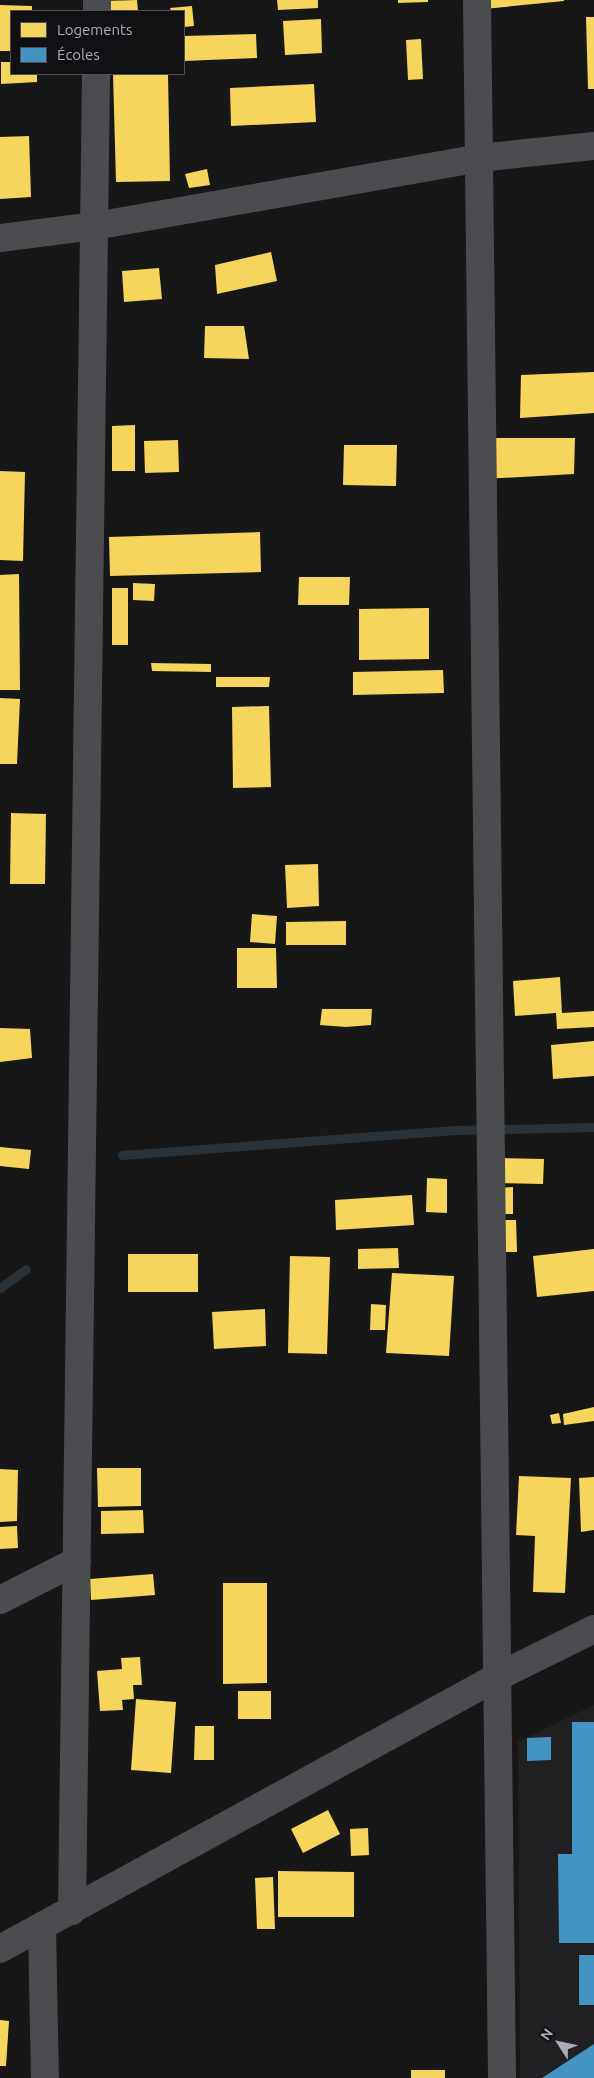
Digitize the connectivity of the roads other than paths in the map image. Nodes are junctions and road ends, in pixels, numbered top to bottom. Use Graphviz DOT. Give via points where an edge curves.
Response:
graph roads {
  1 [pos="476,0"];
  2 [pos="96,75"];
  3 [pos="594,146"];
  4 [pos="479,158"];
  5 [pos="95,226"];
  6 [pos="0,238"];
  7 [pos="77,1561"];
  8 [pos="0,1600"];
  9 [pos="594,1629"];
  10 [pos="497,1677"];
  11 [pos="72,1911"];
  12 [pos="42,1926"];
  13 [pos="0,1949"];
  14 [pos="45,2078"];
  15 [pos="502,2078"];
  1 -- 4 [label="street"];
  2 -- 5 [label="street"];
  3 -- 4 [label="street"];
  4 -- 5 [label="street"];
  4 -- 10 [label="street"];
  5 -- 6 [label="street"];
  5 -- 7 [label="street"];
  7 -- 8 [label="street"];
  7 -- 11 [label="street"];
  9 -- 10 [label="street"];
  10 -- 11 [label="street"];
  10 -- 15 [label="street"];
  11 -- 12 [label="street"];
  12 -- 13 [label="street"];
  12 -- 14 [label="street"];
}
